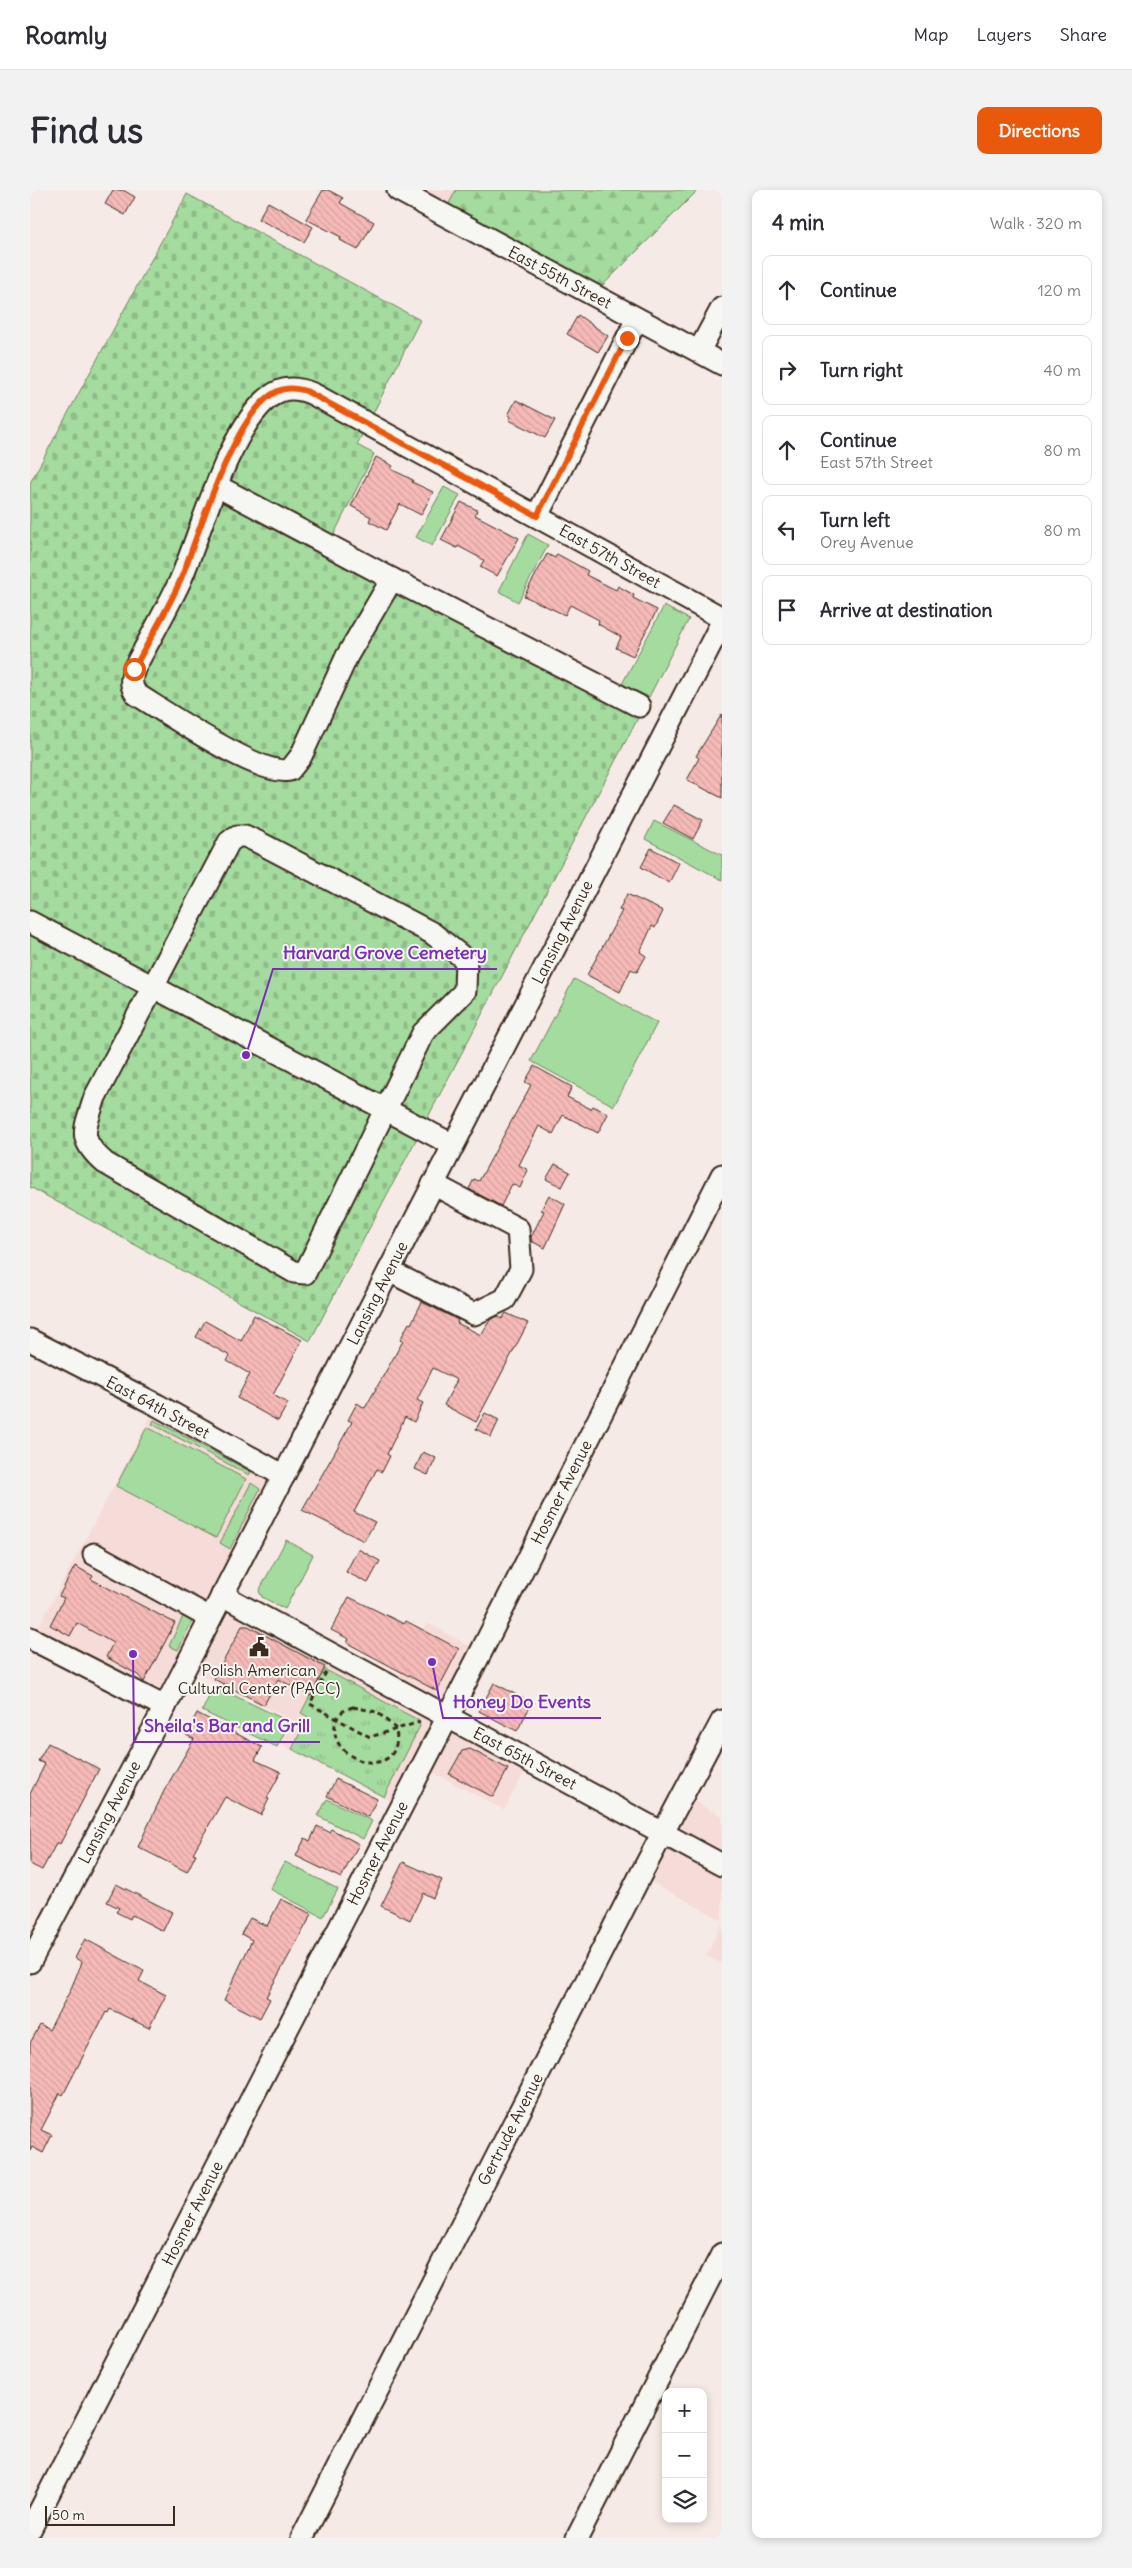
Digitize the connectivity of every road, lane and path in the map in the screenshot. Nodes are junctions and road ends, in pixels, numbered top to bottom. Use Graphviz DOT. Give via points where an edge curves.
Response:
graph roads {
  1 [pos="398,190"];
  2 [pos="722,308"];
  3 [pos="637,319"];
  4 [pos="699,351"];
  5 [pos="722,364"];
  6 [pos="217,486"];
  7 [pos="537,516"];
  8 [pos="392,579"];
  9 [pos="722,618"];
  10 [pos="722,622"];
  11 [pos="639,706"];
  12 [pos="30,922"];
  13 [pos="152,986"];
  14 [pos="384,1110"];
  15 [pos="453,1145"];
  16 [pos="722,1175"];
  17 [pos="433,1184"];
  18 [pos="389,1271"];
  19 [pos="30,1340"];
  20 [pos="284,1476"];
  21 [pos="94,1554"];
  22 [pos="222,1594"];
  23 [pos="210,1618"];
  24 [pos="30,1638"];
  25 [pos="329,1667"];
  26 [pos="165,1707"];
  27 [pos="446,1716"];
  28 [pos="336,1718"];
  29 [pos="424,1721"];
  30 [pos="722,1721"];
  31 [pos="396,1729"];
  32 [pos="664,1833"];
  33 [pos="722,1865"];
  34 [pos="30,1962"];
  35 [pos="722,2254"];
  36 [pos="30,2530"];
  37 [pos="302,2538"];
  38 [pos="577,2538"];
  1 -- 3 [label="street, East 55th Street"];
  2 -- 4 [label="street"];
  3 -- 4 [label="street, East 55th Street"];
  3 -- 7 [label="street"];
  4 -- 5 [label="street, East 55th Street"];
  6 -- 7 [label="street, East 57th Street" via="241,433 259,407 276,392 291,388 306,391 366,422"];
  6 -- 8 [label="street"];
  6 -- 8 [label="street, East 57th Street" via="180,581 134,669 131,683 136,694 226,748 277,772 290,770 296,765 347,656"];
  7 -- 9 [label="street, East 57th Street"];
  8 -- 11 [label="street"];
  10 -- 15 [label="street, Lansing Avenue"];
  12 -- 13 [label="street"];
  13 -- 14 [label="street"];
  13 -- 14 [label="street" via="95,1097 85,1128 89,1149 106,1163 294,1272 305,1273"];
  13 -- 14 [label="street" via="229,842 237,836 258,842 432,933 466,960 465,991 423,1033"];
  14 -- 15 [label="street"];
  15 -- 17 [label="street, Lansing Avenue"];
  16 -- 27 [label="street, Hosmer Avenue"];
  17 -- 18 [label="street, Lansing Avenue"];
  17 -- 18 [label="street" via="518,1229 521,1269 505,1299 474,1314"];
  18 -- 20 [label="street, Lansing Avenue"];
  19 -- 20 [label="street, East 64th Street" via="157,1405"];
  20 -- 22 [label="street, Lansing Avenue"];
  21 -- 23 [label="street"];
  22 -- 23 [label="street, Lansing Avenue"];
  22 -- 27 [label="street, East 65th Street"];
  23 -- 26 [label="street, Lansing Avenue"];
  24 -- 26 [label="street"];
  25 -- 28 [label="path" via="310,1704"];
  26 -- 34 [label="street, Lansing Avenue"];
  27 -- 32 [label="street, East 65th Street"];
  27 -- 36 [label="street, Hosmer Avenue"];
  28 -- 31 [label="path" via="370,1737"];
  28 -- 31 [label="path" via="353,1707 369,1708 384,1716"];
  28 -- 31 [label="path" via="335,1734 340,1747 361,1761 380,1762 388,1758 397,1744"];
  29 -- 31 [label="path"];
  30 -- 32 [label="street, Gertrude Avenue"];
  32 -- 33 [label="street, East 65th Street"];
  32 -- 37 [label="street, Gertrude Avenue"];
  35 -- 38 [label="street"];
}
